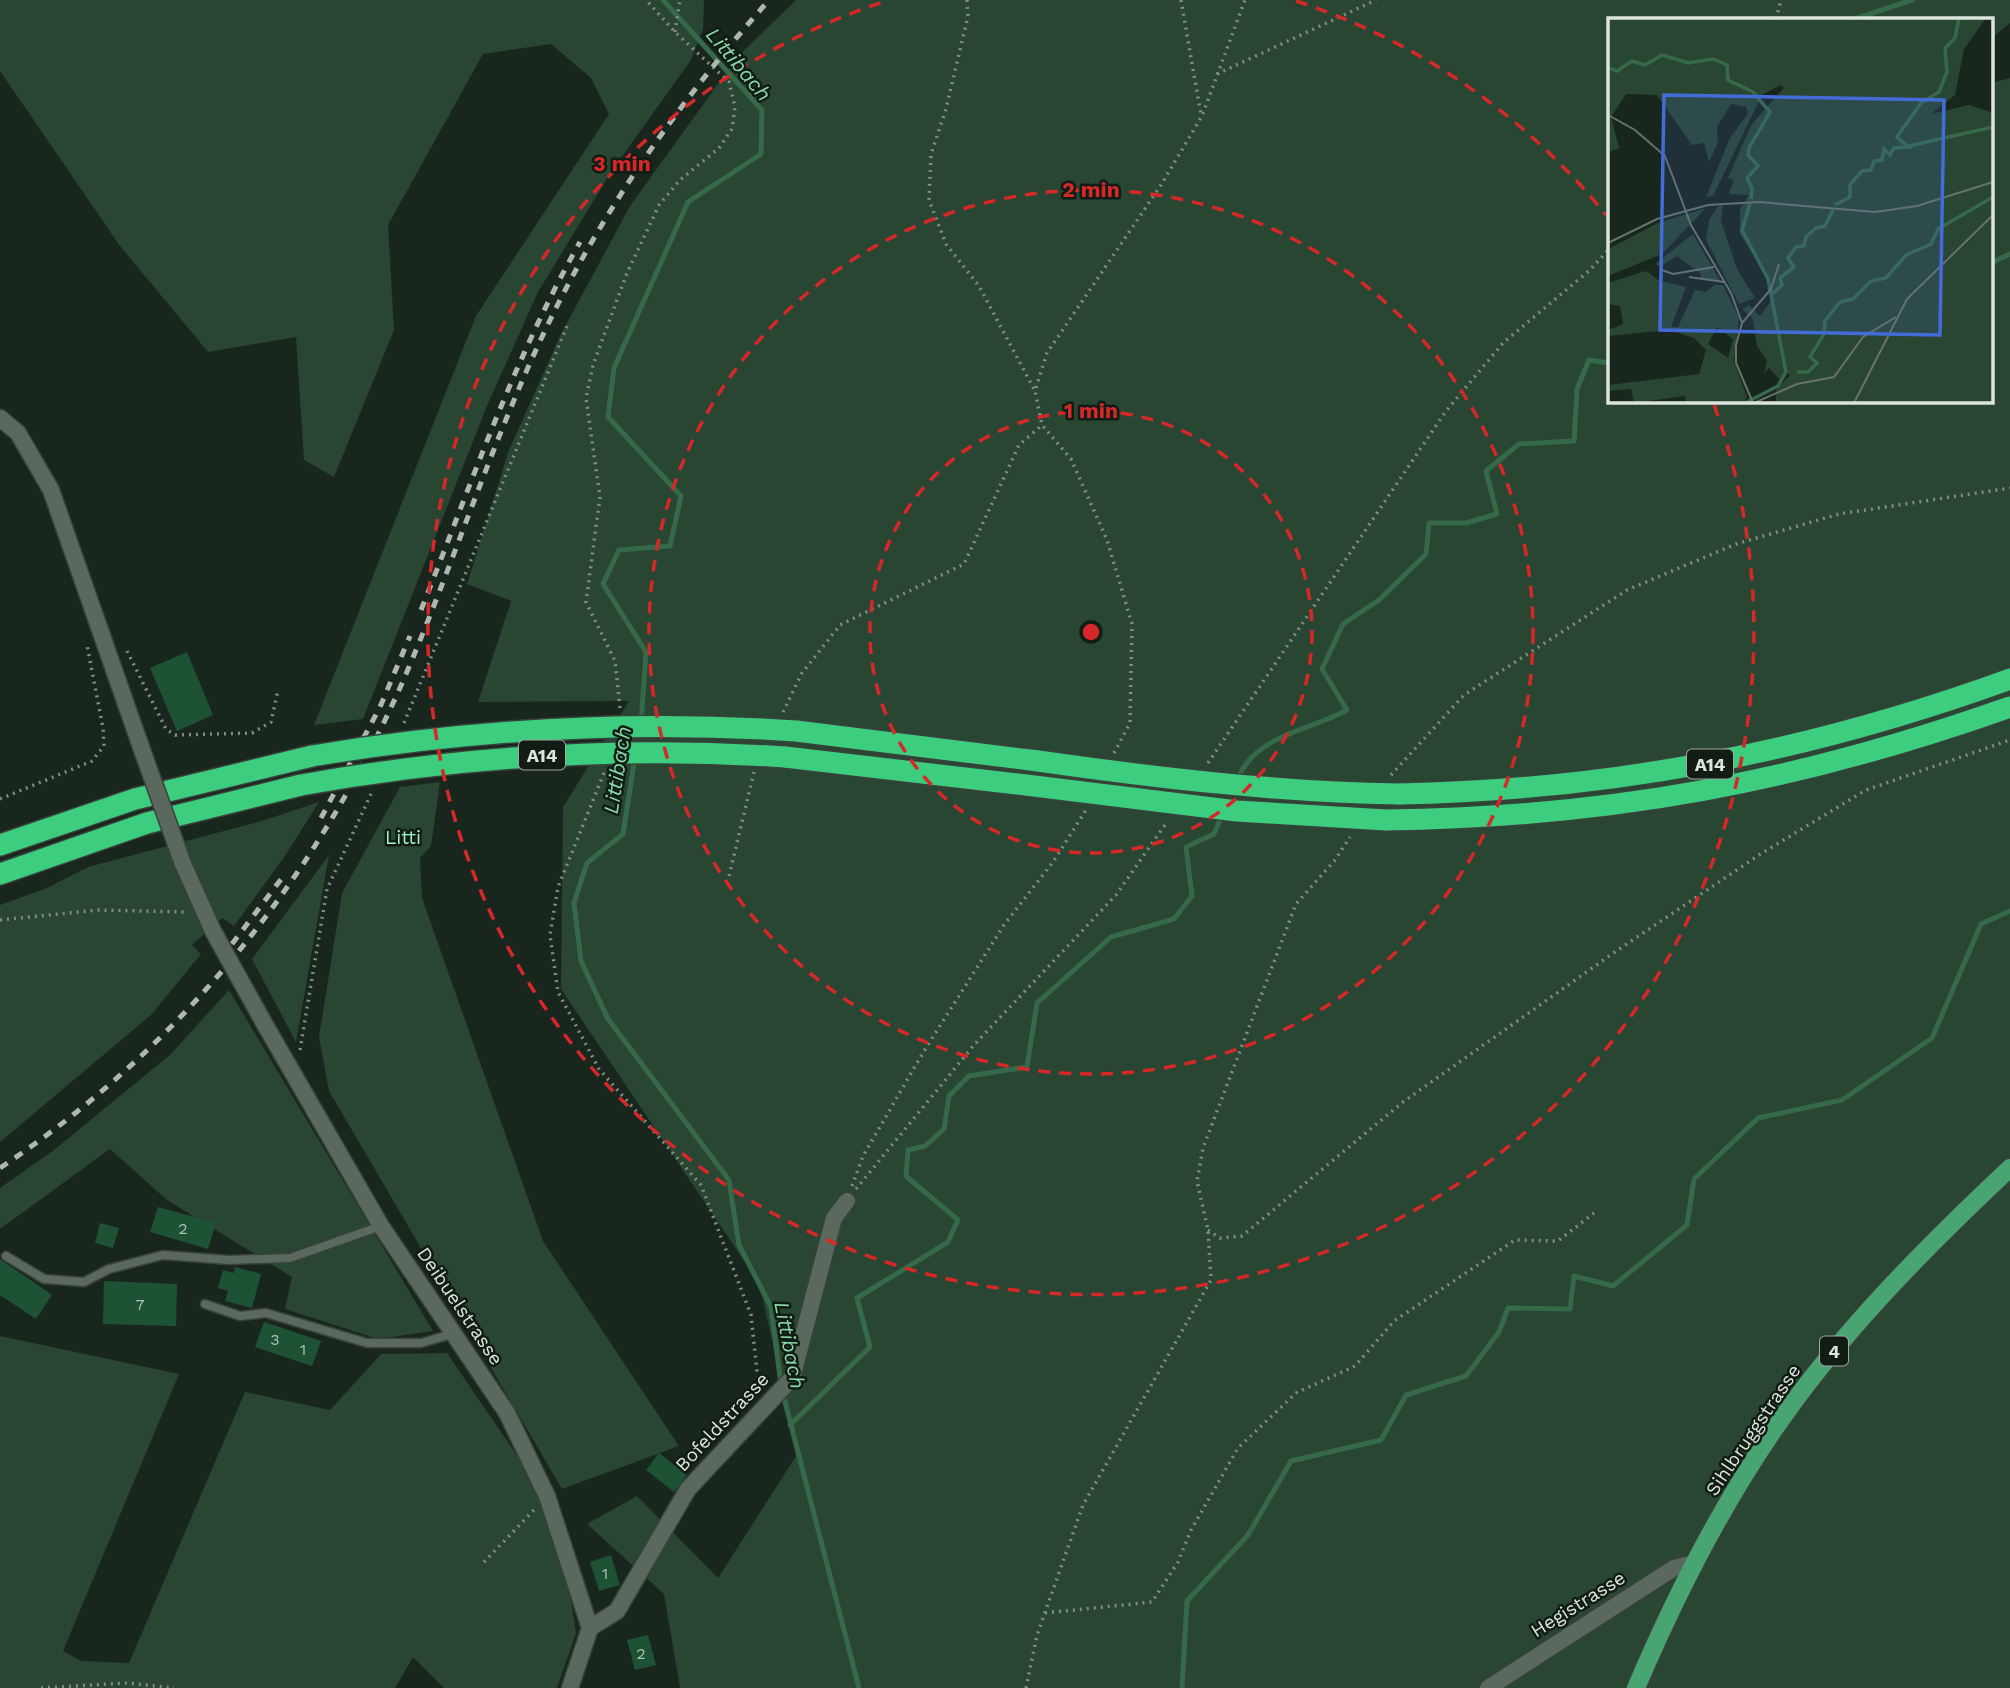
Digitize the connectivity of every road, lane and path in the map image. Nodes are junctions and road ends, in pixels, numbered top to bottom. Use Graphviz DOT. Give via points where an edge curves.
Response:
graph roads {
  1 [pos="646,0"];
  2 [pos="680,0"];
  3 [pos="967,0"];
  4 [pos="1181,0"];
  5 [pos="1245,0"];
  6 [pos="1376,0"];
  7 [pos="1781,0"];
  8 [pos="1776,18"];
  9 [pos="675,32"];
  10 [pos="1217,74"];
  11 [pos="1202,116"];
  12 [pos="1608,251"];
  13 [pos="567,326"];
  14 [pos="1035,391"];
  15 [pos="0,418"];
  16 [pos="1042,425"];
  17 [pos="2010,488"];
  18 [pos="2010,679"];
  19 [pos="2010,707"];
  20 [pos="619,715"];
  21 [pos="788,726"];
  22 [pos="400,731"];
  23 [pos="2010,740"];
  24 [pos="1112,756"];
  25 [pos="606,767"];
  26 [pos="757,768"];
  27 [pos="1202,771"];
  28 [pos="373,789"];
  29 [pos="1391,789"];
  30 [pos="1087,808"];
  31 [pos="1171,816"];
  32 [pos="1356,827"];
  33 [pos="0,845"];
  34 [pos="0,874"];
  35 [pos="729,876"];
  36 [pos="206,913"];
  37 [pos="0,920"];
  38 [pos="299,1084"];
  39 [pos="2010,1168"];
  40 [pos="846,1201"];
  41 [pos="1594,1213"];
  42 [pos="381,1226"];
  43 [pos="1208,1230"];
  44 [pos="6,1256"];
  45 [pos="205,1304"];
  46 [pos="452,1334"];
  47 [pos="766,1408"];
  48 [pos="547,1496"];
  49 [pos="484,1562"];
  50 [pos="1694,1563"];
  51 [pos="1045,1613"];
  52 [pos="590,1628"];
  53 [pos="41,1688"];
  54 [pos="174,1688"];
  55 [pos="570,1688"];
  56 [pos="1026,1688"];
  57 [pos="1488,1688"];
  58 [pos="1636,1688"];
  1 -- 9 [label="path"];
  2 -- 9 [label="path"];
  3 -- 14 [label="path" via="965,29 931,154 929,200 946,244 979,286"];
  4 -- 11 [label="path"];
  5 -- 10 [label="path"];
  6 -- 10 [label="path"];
  7 -- 8 [label="path"];
  9 -- 20 [label="path" via="729,82 735,107 732,129 719,148 680,180 659,205 627,273 588,387 600,497 586,602 615,661 622,702"];
  10 -- 11 [label="path"];
  11 -- 14 [label="path" via="1047,353"];
  12 -- 27 [label="path" via="1503,343 1446,411"];
  13 -- 22 [label="path"];
  14 -- 16 [label="path"];
  15 -- 36 [label="street, Deibuelstrasse, bridge" via="18,433 51,489 183,864"];
  16 -- 21 [label="path" via="1019,445 964,564 840,625 802,673"];
  16 -- 24 [label="path" via="1071,459 1107,540 1132,624 1130,723"];
  17 -- 29 [label="path" via="1839,514 1736,544 1627,590 1464,695 1398,763"];
  18 -- 29 [label="highway, A14" via="1848,731 1704,765 1553,786"];
  19 -- 34 [label="highway, A14, bridge" via="1828,765 1679,797 1532,815 1386,820 1237,811 785,757 650,752 528,755 300,785 158,820"];
  21 -- 29 [label="highway, A14, bridge" via="1217,784"];
  21 -- 33 [label="highway, A14, bridge" via="564,727 422,739 312,756 135,799"];
  23 -- 43 [label="path" via="1866,790 1759,855 1403,1102 1242,1236 1220,1238"];
  25 -- 47 [label="path" via="558,887 550,935 558,992 599,1069 701,1185 751,1315"];
  26 -- 35 [label="path"];
  28 -- 38 [label="path" via="327,889 304,1014"];
  30 -- 40 [label="path" via="1004,925 924,1051 863,1156"];
  31 -- 40 [label="path" via="1116,895 974,1045"];
  32 -- 43 [label="path" via="1335,860 1296,904 1208,1135 1196,1181"];
  36 -- 37 [label="path" via="98,910"];
  36 -- 38 [label="street, Deibuelstrasse, bridge"];
  38 -- 42 [label="street, Deibuelstrasse"];
  39 -- 50 [label="main road, Sihlbruggstrasse / 4" via="1884,1293 1825,1362 1773,1431"];
  40 -- 47 [label="street, Bofeldstrasse" via="834,1218 792,1378"];
  41 -- 51 [label="path" via="1558,1241 1516,1240 1394,1321 1355,1366 1296,1393 1238,1448 1152,1602"];
  42 -- 44 [label="lane" via="290,1258 163,1255 108,1269 84,1282 44,1279"];
  42 -- 46 [label="street, Deibuelstrasse"];
  43 -- 51 [label="path" via="1212,1280 1083,1505"];
  45 -- 46 [label="lane" via="240,1316 266,1313 367,1343 421,1343"];
  46 -- 48 [label="street, Deibuelstrasse" via="507,1413"];
  47 -- 52 [label="street, Bofeldstrasse" via="688,1489 617,1611"];
  48 -- 49 [label="path"];
  48 -- 52 [label="street, Deibuelstrasse"];
  50 -- 57 [label="street, Hegistrasse" via="1674,1568"];
  50 -- 58 [label="main road, Sihlbruggstrasse / 4"];
  51 -- 56 [label="path"];
  52 -- 55 [label="street"];
  53 -- 54 [label="path" via="127,1683"];
}
